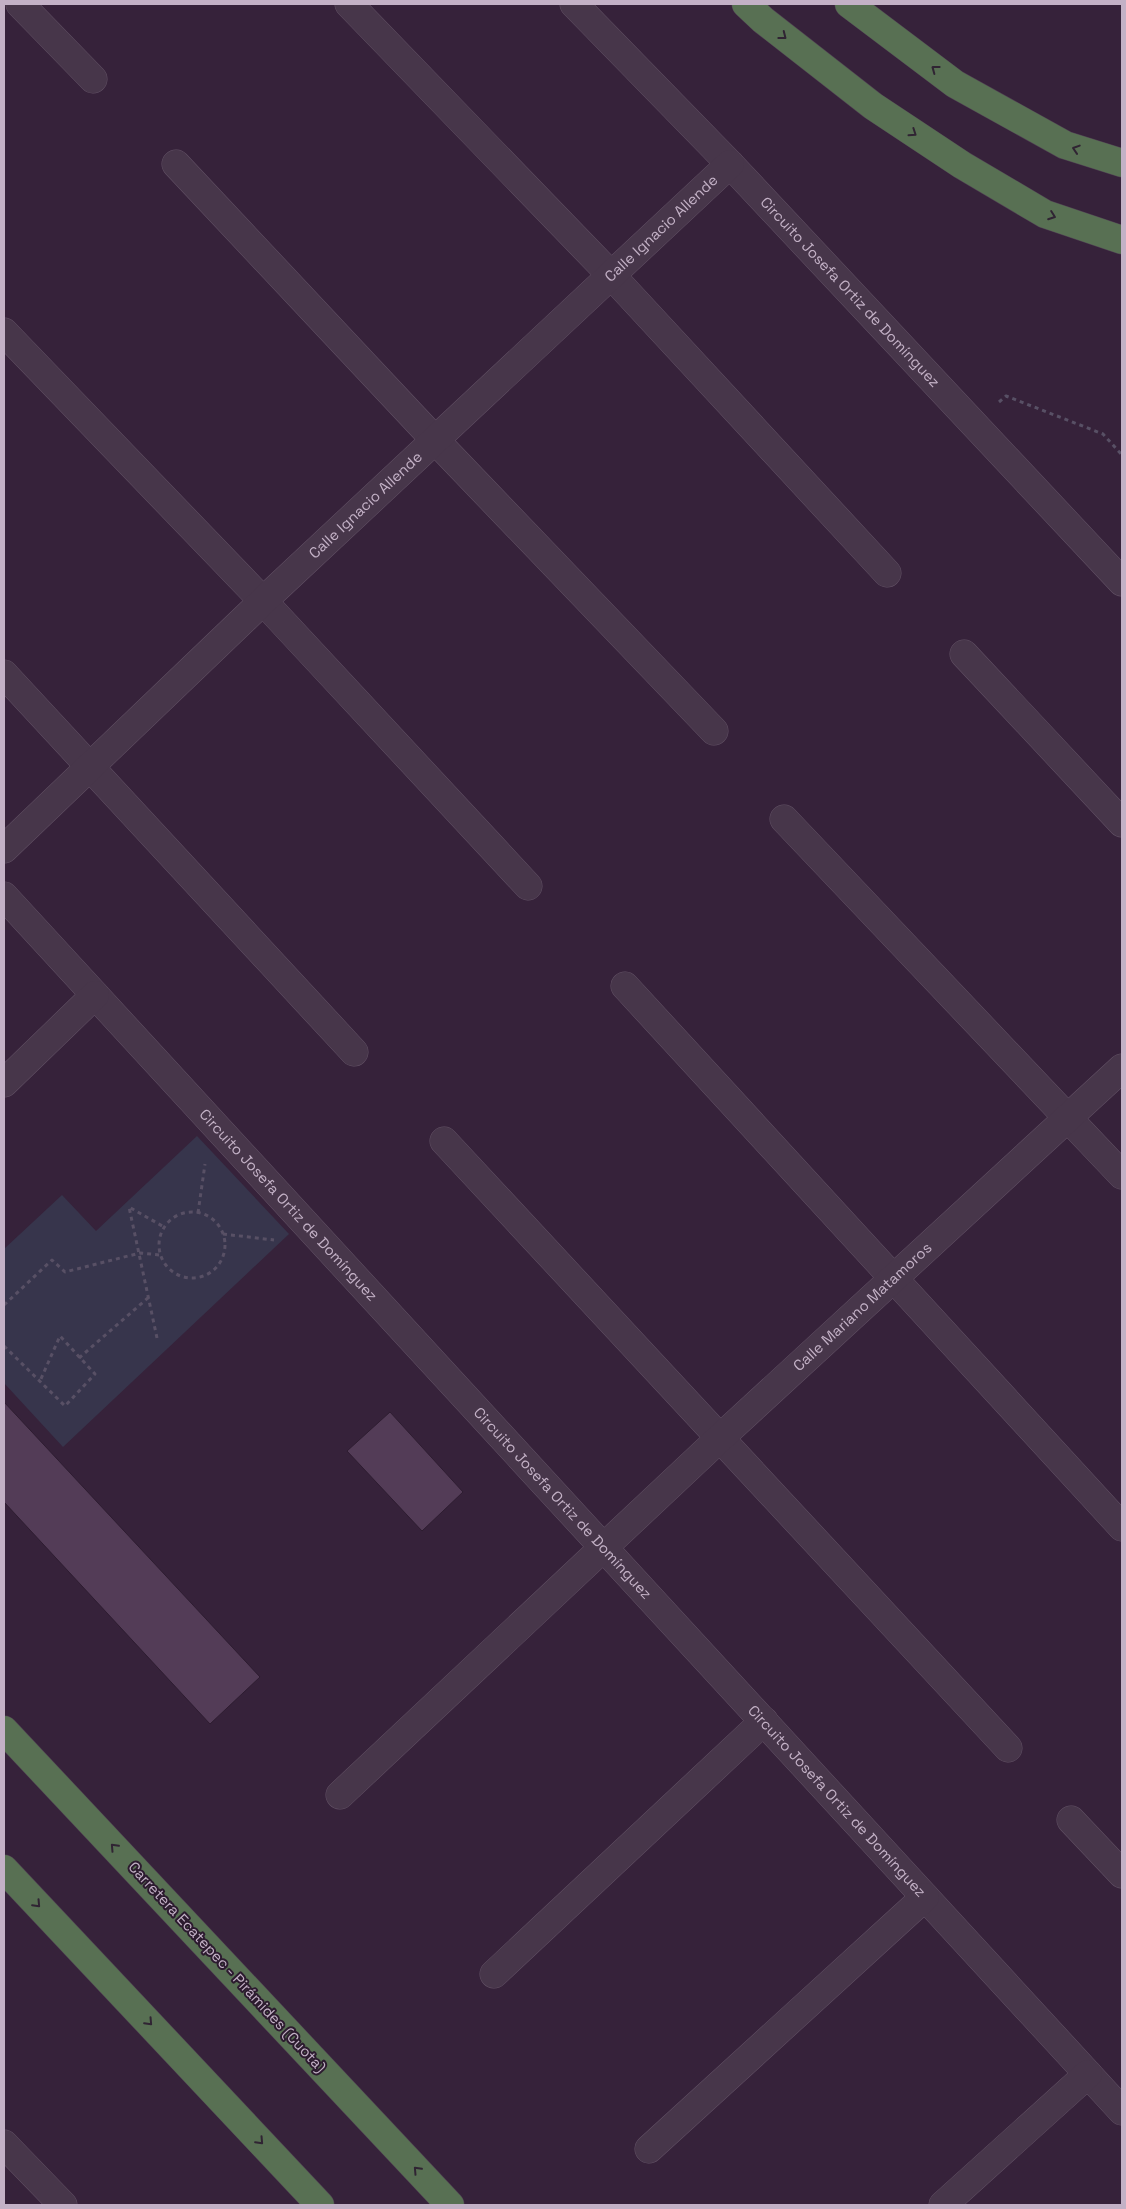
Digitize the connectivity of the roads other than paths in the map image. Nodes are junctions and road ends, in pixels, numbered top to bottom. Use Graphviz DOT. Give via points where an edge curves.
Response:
graph roads {
  1 [pos="20,4"];
  2 [pos="349,4"];
  3 [pos="574,4"];
  4 [pos="746,4"];
  5 [pos="849,4"];
  6 [pos="94,79"];
  7 [pos="1122,163"];
  8 [pos="176,164"];
  9 [pos="730,164"];
  10 [pos="1122,240"];
  11 [pos="612,276"];
  12 [pos="4,332"];
  13 [pos="434,440"];
  14 [pos="887,573"];
  15 [pos="1122,582"];
  16 [pos="263,601"];
  17 [pos="964,654"];
  18 [pos="4,674"];
  19 [pos="714,731"];
  20 [pos="90,765"];
  21 [pos="784,819"];
  22 [pos="1122,824"];
  23 [pos="4,849"];
  24 [pos="528,886"];
  25 [pos="4,896"];
  26 [pos="625,986"];
  27 [pos="95,994"];
  28 [pos="354,1052"];
  29 [pos="1122,1068"];
  30 [pos="4,1083"];
  31 [pos="1068,1118"];
  32 [pos="444,1141"];
  33 [pos="1122,1175"];
  34 [pos="895,1278"];
  35 [pos="720,1438"];
  36 [pos="1122,1527"];
  37 [pos="604,1547"];
  38 [pos="764,1722"];
  39 [pos="4,1730"];
  40 [pos="1008,1748"];
  41 [pos="340,1795"];
  42 [pos="1071,1820"];
  43 [pos="4,1868"];
  44 [pos="1122,1874"];
  45 [pos="925,1897"];
  46 [pos="494,1974"];
  47 [pos="1088,2074"];
  48 [pos="1122,2111"];
  49 [pos="4,2144"];
  50 [pos="649,2149"];
  51 [pos="63,2205"];
  52 [pos="320,2205"];
  53 [pos="450,2205"];
  54 [pos="943,2205"];
  1 -- 6 [label="street"];
  2 -- 11 [label="street"];
  3 -- 9 [label="street, Circuito Josefa Ortiz de Domínguez"];
  4 -- 10 [label="highway, one-way" via="873,106 962,165 1045,214"];
  7 -- 5 [label="highway, one-way" via="1064,145 955,84"];
  8 -- 13 [label="street"];
  9 -- 11 [label="street, Calle Ignacio Allende"];
  9 -- 15 [label="street, Circuito Josefa Ortiz de Domínguez"];
  11 -- 13 [label="street, Calle Ignacio Allende"];
  11 -- 14 [label="street"];
  12 -- 16 [label="street"];
  13 -- 16 [label="street, Calle Ignacio Allende"];
  13 -- 19 [label="street"];
  16 -- 20 [label="street, Calle Ignacio Allende"];
  16 -- 24 [label="street"];
  17 -- 22 [label="street"];
  18 -- 20 [label="street"];
  20 -- 23 [label="street, Calle Ignacio Allende"];
  20 -- 28 [label="street"];
  21 -- 31 [label="street"];
  25 -- 27 [label="street, Circuito Josefa Ortiz de Domínguez"];
  26 -- 34 [label="street"];
  27 -- 30 [label="street"];
  27 -- 37 [label="street, Circuito Josefa Ortiz de Domínguez"];
  29 -- 31 [label="street, Calle Mariano Matamoros"];
  31 -- 33 [label="street"];
  31 -- 34 [label="street, Calle Mariano Matamoros"];
  32 -- 35 [label="street"];
  34 -- 35 [label="street, Calle Mariano Matamoros"];
  34 -- 36 [label="street"];
  35 -- 37 [label="street, Calle Mariano Matamoros"];
  35 -- 40 [label="street"];
  37 -- 38 [label="street, Circuito Josefa Ortiz de Domínguez"];
  37 -- 41 [label="street, Calle Mariano Matamoros"];
  38 -- 45 [label="street, Circuito Josefa Ortiz de Domínguez"];
  38 -- 46 [label="street"];
  53 -- 39 [label="highway, Carretera Ecatepec - Pirámides (Cuota), one-way"];
  42 -- 44 [label="street"];
  43 -- 52 [label="highway, one-way"];
  45 -- 47 [label="street, Circuito Josefa Ortiz de Domínguez"];
  45 -- 50 [label="street"];
  47 -- 48 [label="street, Circuito Josefa Ortiz de Domínguez"];
  47 -- 54 [label="street"];
  49 -- 51 [label="street"];
}
